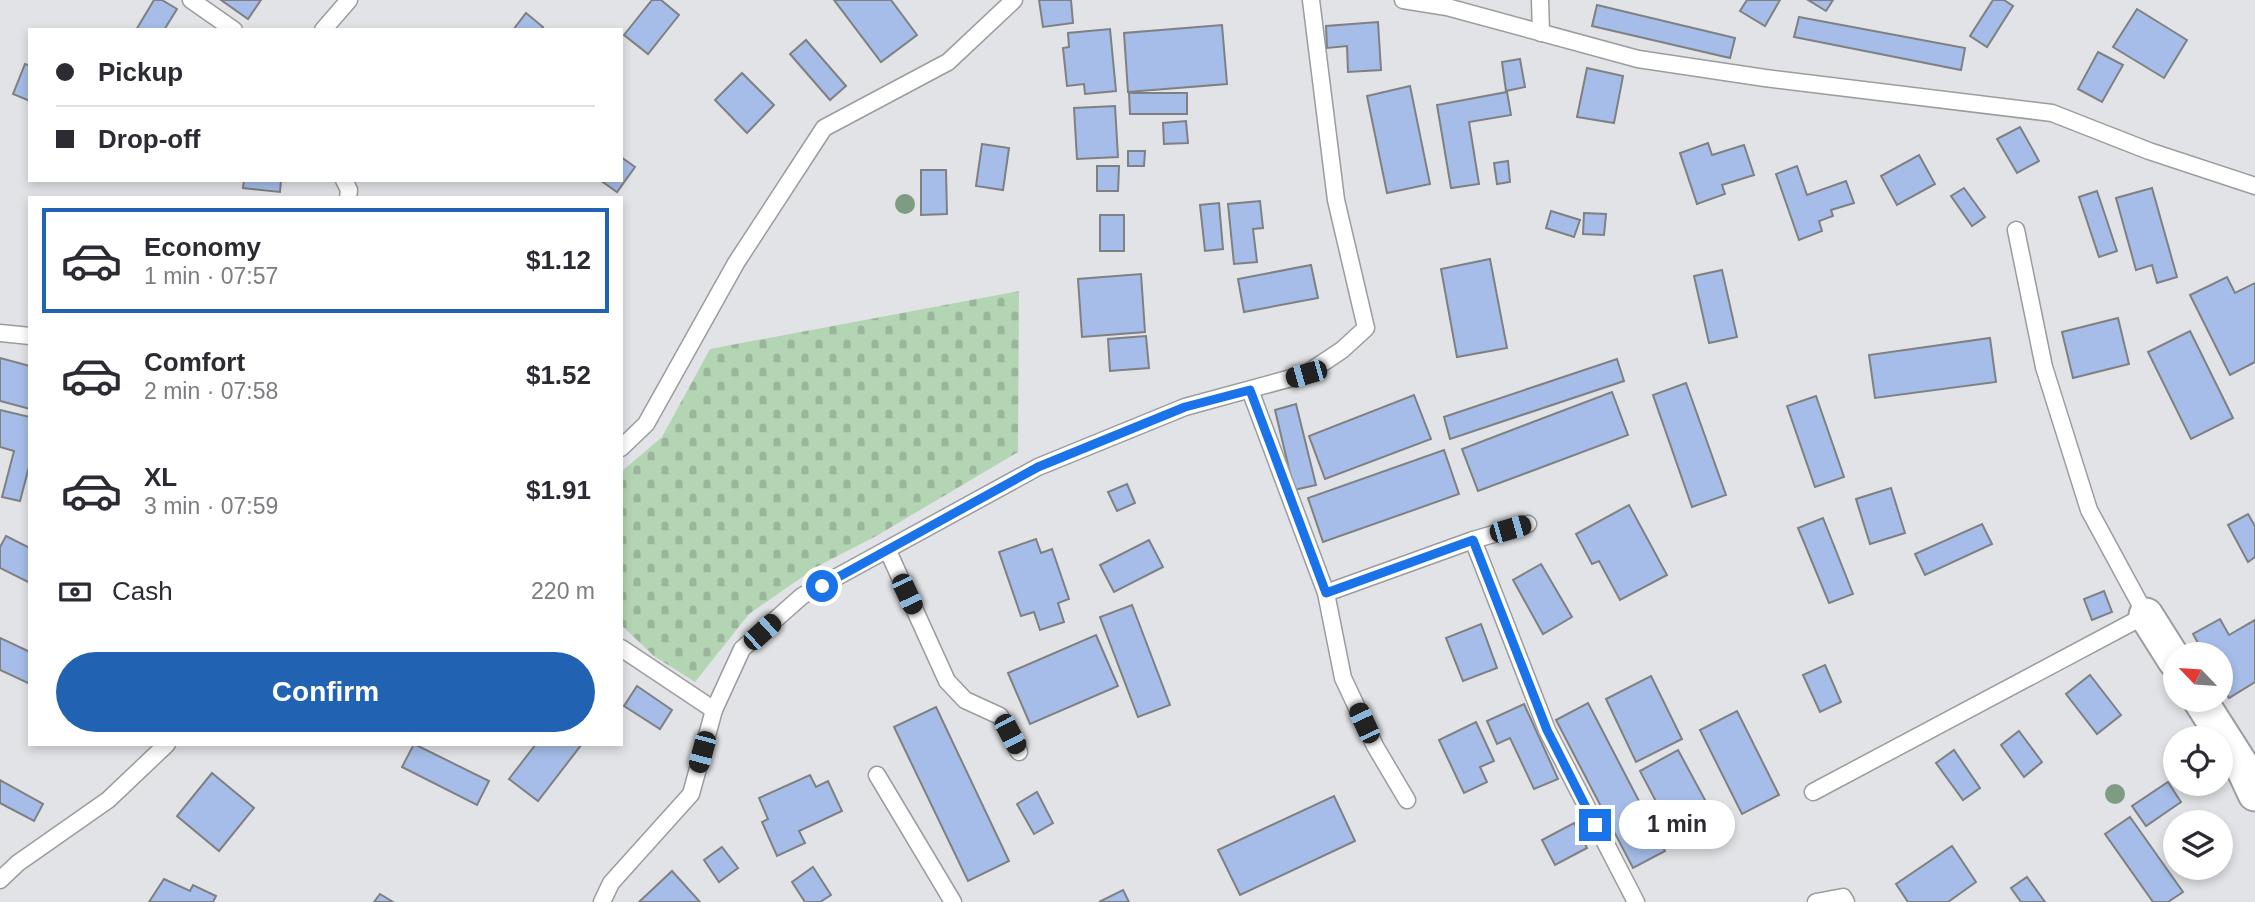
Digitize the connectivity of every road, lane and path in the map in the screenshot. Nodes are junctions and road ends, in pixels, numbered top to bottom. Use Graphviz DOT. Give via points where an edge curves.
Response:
graph roads {
  1 [pos="191,0"];
  2 [pos="349,0"];
  3 [pos="1014,0"];
  4 [pos="1311,0"];
  5 [pos="1403,0"];
  6 [pos="1540,0"];
  7 [pos="231,28"];
  8 [pos="325,28"];
  9 [pos="1541,33"];
  10 [pos="2255,186"];
  11 [pos="2016,230"];
  12 [pos="0,333"];
  13 [pos="28,336"];
  14 [pos="1250,390"];
  15 [pos="623,446"];
  16 [pos="1528,524"];
  17 [pos="1473,540"];
  18 [pos="888,551"];
  19 [pos="1326,593"];
  20 [pos="2146,615"];
  21 [pos="2163,642"];
  22 [pos="623,649"];
  23 [pos="714,710"];
  24 [pos="2208,712"];
  25 [pos="165,746"];
  26 [pos="1019,752"];
  27 [pos="877,775"];
  28 [pos="1813,792"];
  29 [pos="2255,794"];
  30 [pos="1407,800"];
  31 [pos="0,880"];
  32 [pos="601,902"];
  33 [pos="953,902"];
  34 [pos="1636,902"];
  35 [pos="1816,902"];
  36 [pos="1846,902"];
  1 -- 7 [label="lane"];
  2 -- 8 [label="lane"];
  3 -- 15 [label="lane" via="948,62 824,128 736,263 646,424"];
  4 -- 14 [label="lane" via="1336,200 1366,328 1306,374"];
  5 -- 9 [label="lane"];
  6 -- 9 [label="lane"];
  9 -- 10 [label="lane" via="1638,59 2052,113"];
  11 -- 20 [label="lane" via="2044,368 2089,510"];
  12 -- 13 [label="lane"];
  14 -- 18 [label="lane" via="1185,407 1038,467"];
  14 -- 19 [label="lane"];
  16 -- 17 [label="lane"];
  17 -- 19 [label="lane"];
  17 -- 34 [label="lane" via="1547,730"];
  18 -- 23 [label="lane" via="802,596 742,649"];
  18 -- 26 [label="lane" via="947,681 965,700 1000,716"];
  19 -- 30 [label="lane" via="1343,678"];
  20 -- 21 [label="street"];
  20 -- 28 [label="lane"];
  22 -- 23 [label="lane"];
  23 -- 32 [label="lane" via="691,794 611,883"];
  24 -- 29 [label="street"];
  25 -- 31 [label="lane" via="108,800"];
  27 -- 33 [label="lane"];
  35 -- 36 [label="lane" via="1843,897"];
}
